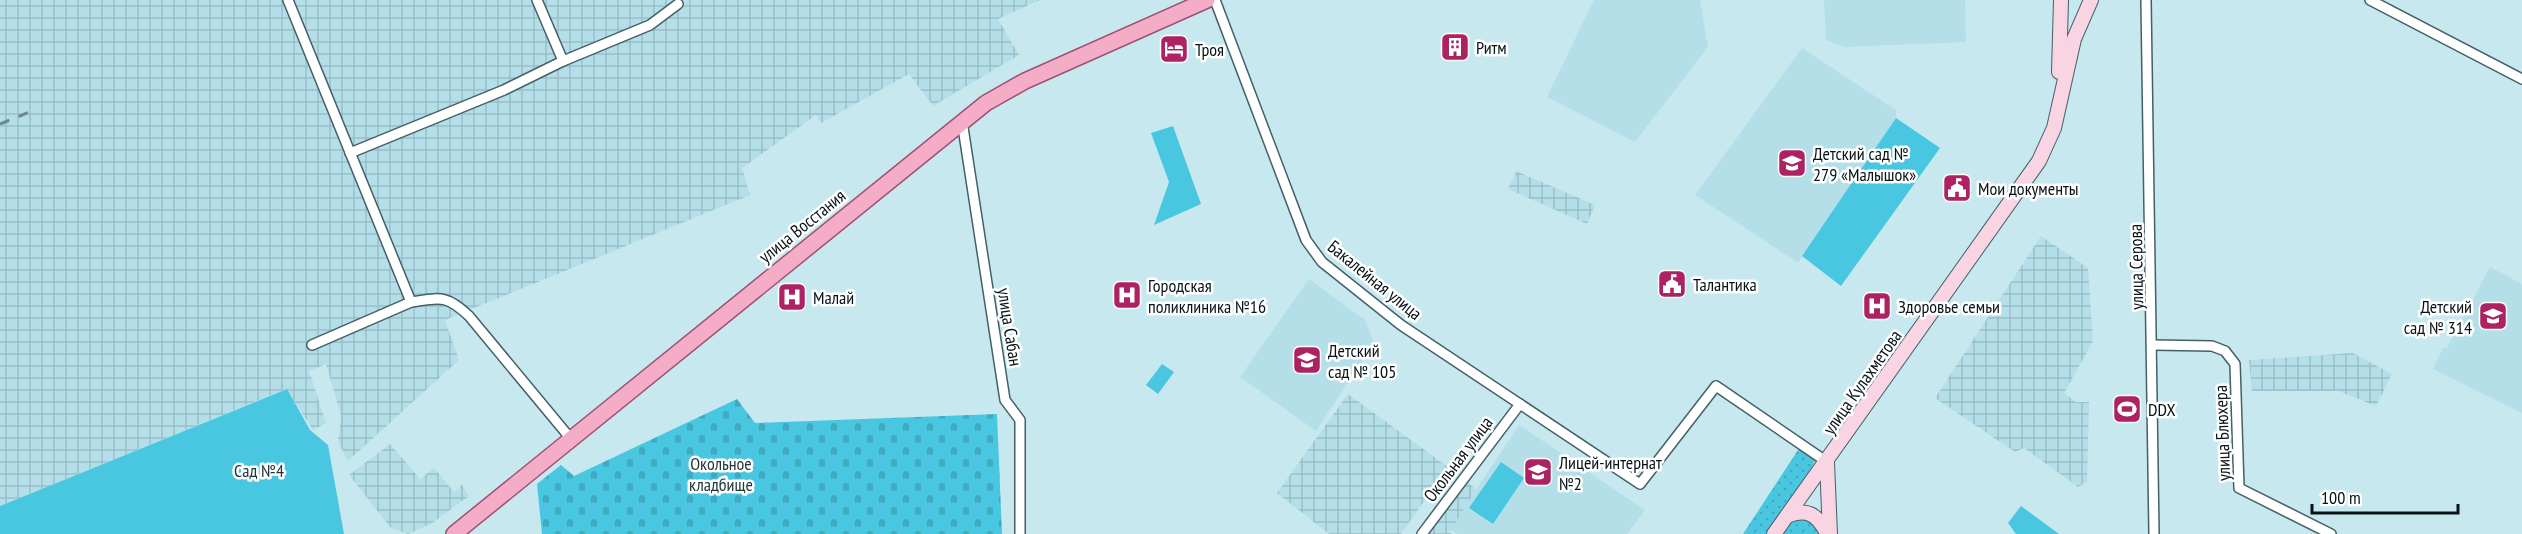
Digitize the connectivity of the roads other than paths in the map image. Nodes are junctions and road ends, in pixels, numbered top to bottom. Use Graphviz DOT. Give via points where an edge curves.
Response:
graph roads {
  1 [pos="288,0"];
  2 [pos="537,0"];
  3 [pos="1207,0"];
  4 [pos="1215,0"];
  5 [pos="2061,0"];
  6 [pos="2091,0"];
  7 [pos="2146,0"];
  8 [pos="2370,0"];
  9 [pos="678,4"];
  10 [pos="563,62"];
  11 [pos="2522,79"];
  12 [pos="962,121"];
  13 [pos="2054,128"];
  14 [pos="350,153"];
  15 [pos="411,302"];
  16 [pos="312,345"];
  17 [pos="2153,345"];
  18 [pos="1520,404"];
  19 [pos="571,439"];
  20 [pos="1827,462"];
  21 [pos="1786,516"];
  22 [pos="454,534"];
  23 [pos="1020,534"];
  24 [pos="1422,534"];
  25 [pos="1774,534"];
  26 [pos="1828,534"];
  27 [pos="2154,534"];
  28 [pos="2331,534"];
  1 -- 14 [label="street"];
  2 -- 10 [label="street"];
  3 -- 12 [label="main road, улица Восстания" via="1025,81"];
  4 -- 18 [label="street, Бакалейная улица" via="1281,181 1315,254 1401,325"];
  5 -- 13 [label="main road, улица Кулахметова"];
  6 -- 13 [label="main road, улица Кулахметова" via="2073,39"];
  7 -- 17 [label="street, улица Серова"];
  8 -- 11 [label="street"];
  9 -- 10 [label="street" via="650,25"];
  10 -- 14 [label="street"];
  12 -- 19 [label="main road, улица Восстания"];
  12 -- 23 [label="street, улица Сабан" via="1005,400 1020,420"];
  13 -- 20 [label="main road, улица Кулахметова" via="2038,161"];
  14 -- 15 [label="street"];
  15 -- 16 [label="street"];
  15 -- 19 [label="street" via="442,297 453,301"];
  17 -- 27 [label="street, улица Серова"];
  17 -- 28 [label="street, улица Блюхера" via="2212,346 2225,351 2235,364 2239,488"];
  18 -- 20 [label="street, Бакалейная улица" via="1640,484 1716,386"];
  18 -- 24 [label="street, Окольная улица"];
  19 -- 22 [label="main road, улица Восстания"];
  20 -- 21 [label="main road, улица Кулахметова"];
  20 -- 26 [label="main road"];
  21 -- 25 [label="main road, улица Кулахметова"];
  21 -- 26 [label="main road" via="1808,511"];
}
